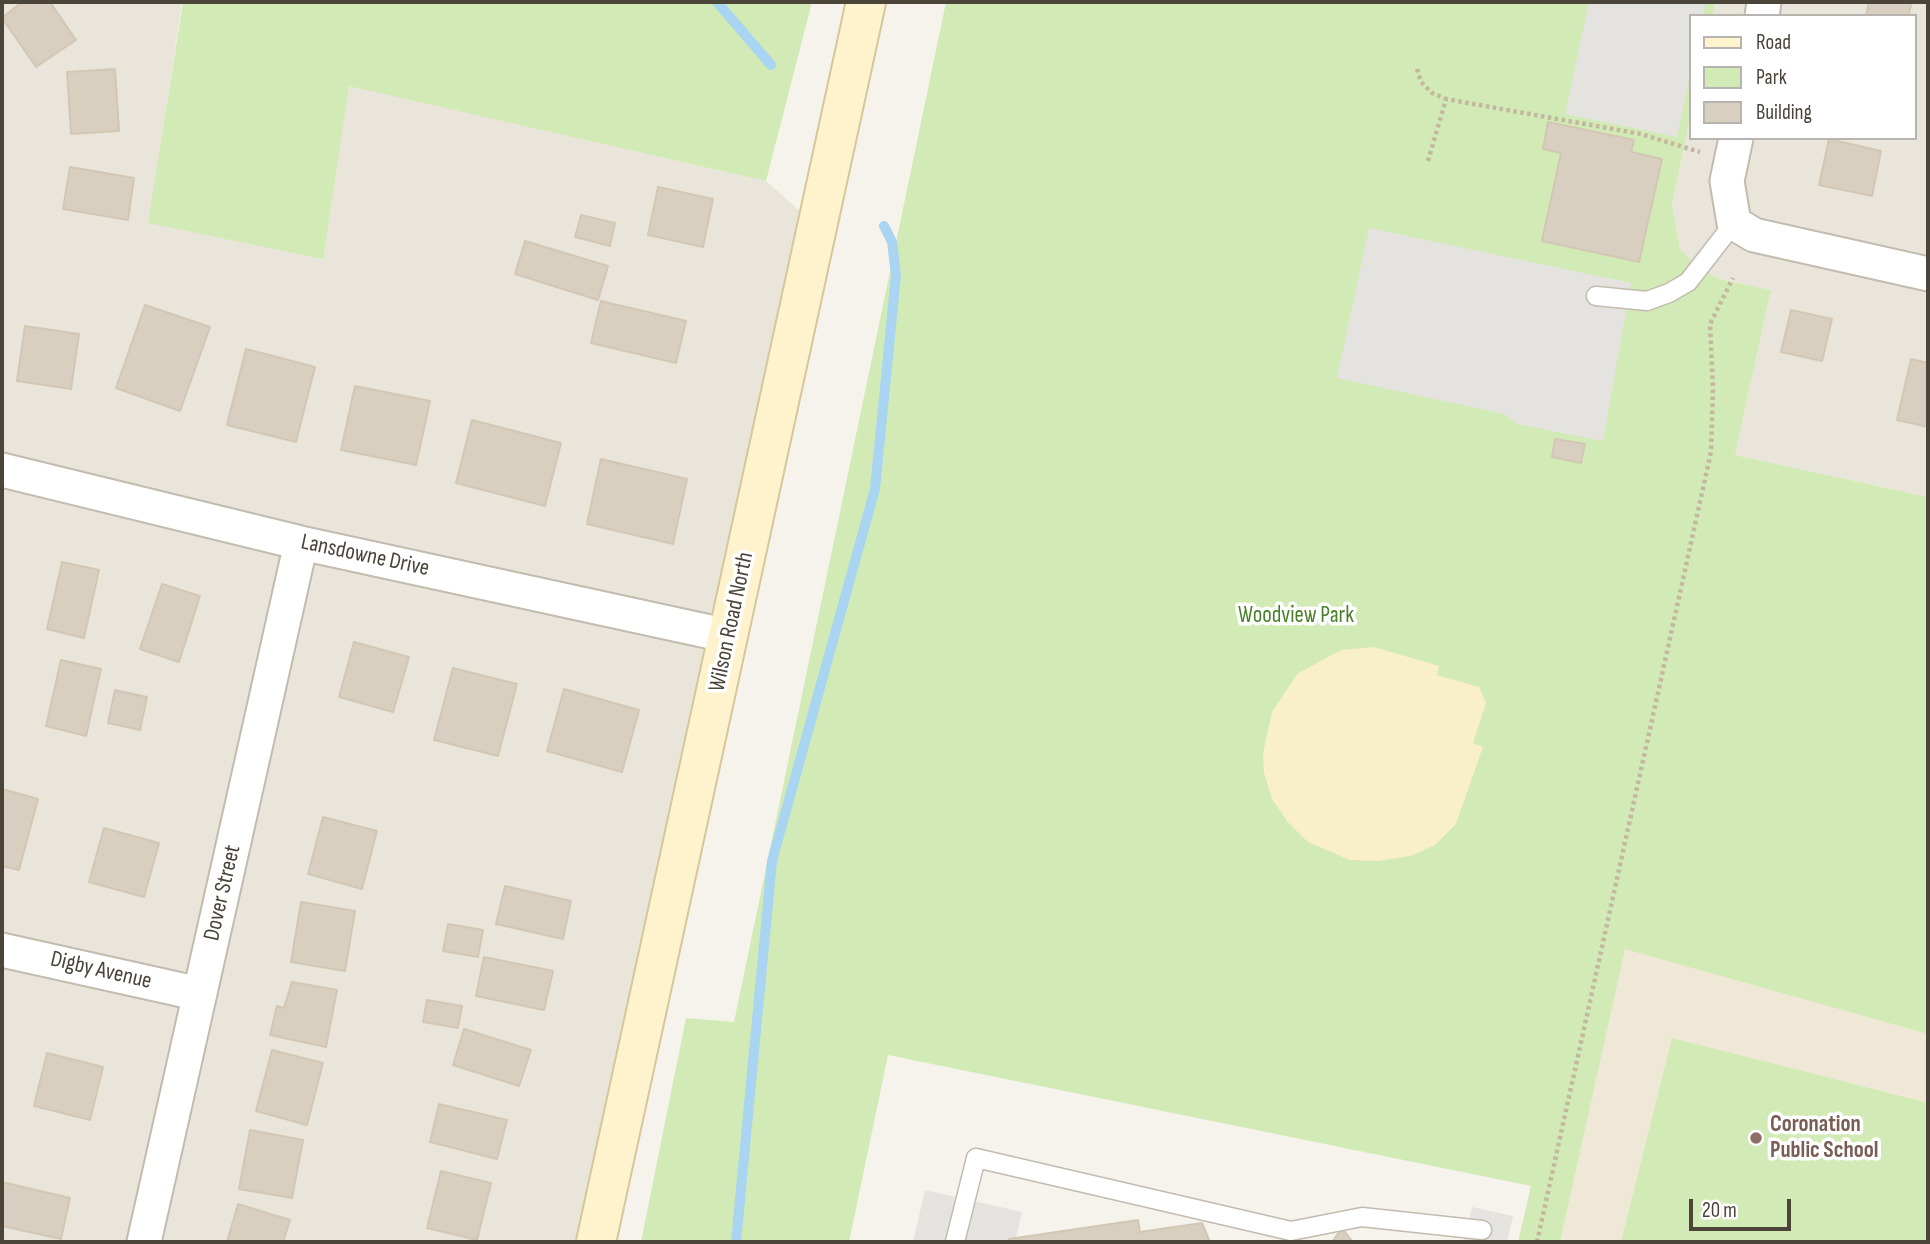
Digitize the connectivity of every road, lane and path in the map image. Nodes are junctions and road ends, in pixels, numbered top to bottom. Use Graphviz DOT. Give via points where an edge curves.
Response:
graph roads {
  1 [pos="866,2"];
  2 [pos="1417,69"];
  3 [pos="1446,99"];
  4 [pos="1736,140"];
  5 [pos="1688,150"];
  6 [pos="1428,161"];
  7 [pos="1734,223"];
  8 [pos="1928,274"];
  9 [pos="1733,278"];
  10 [pos="1596,296"];
  11 [pos="2,470"];
  12 [pos="302,542"];
  13 [pos="729,636"];
  14 [pos="2,950"];
  15 [pos="200,994"];
  16 [pos="1482,1230"];
  17 [pos="144,1242"];
  18 [pos="596,1242"];
  19 [pos="955,1242"];
  20 [pos="1537,1242"];
  1 -- 13 [label="main road, Wilson Road North"];
  2 -- 3 [label="path" via="1421,82"];
  3 -- 5 [label="path" via="1641,134"];
  3 -- 6 [label="path"];
  4 -- 7 [label="street" via="1727,181"];
  7 -- 8 [label="street" via="1754,235"];
  7 -- 10 [label="lane" via="1688,282 1669,293 1647,301"];
  9 -- 20 [label="path" via="1710,324 1711,452"];
  11 -- 12 [label="street, Lansdowne Drive"];
  12 -- 13 [label="street, Lansdowne Drive"];
  12 -- 15 [label="street, Dover Street"];
  13 -- 18 [label="main road, Wilson Road North"];
  14 -- 15 [label="street, Digby Avenue"];
  15 -- 17 [label="street, Dover Street"];
  16 -- 19 [label="lane" via="1362,1217 1291,1231 976,1158"];
}
